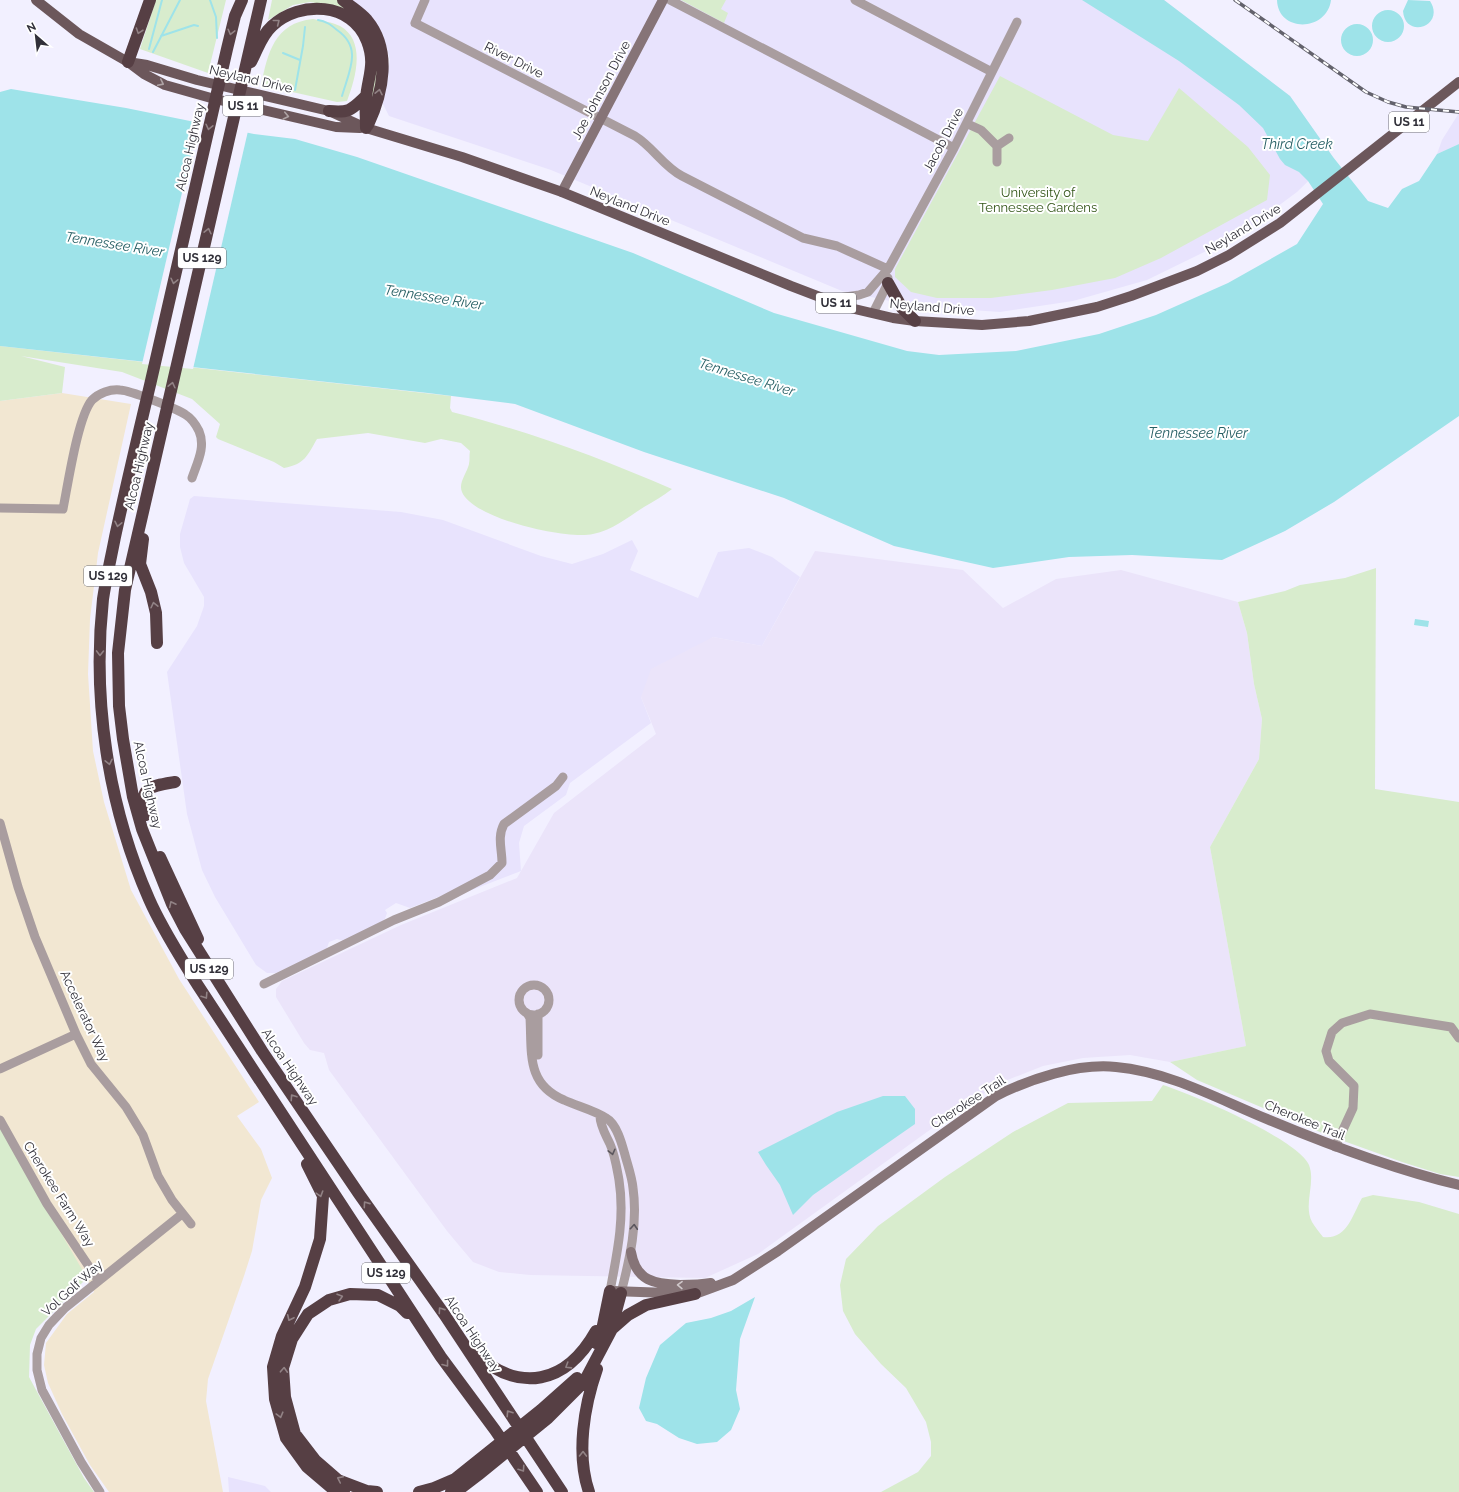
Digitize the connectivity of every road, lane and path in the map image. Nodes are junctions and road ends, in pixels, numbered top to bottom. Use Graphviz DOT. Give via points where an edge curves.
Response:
graph roads {
  1 [pos="36,0"];
  2 [pos="150,0"];
  3 [pos="236,0"];
  4 [pos="242,0"];
  5 [pos="261,0"];
  6 [pos="343,0"];
  7 [pos="425,0"];
  8 [pos="663,0"];
  9 [pos="670,0"];
  10 [pos="855,0"];
  11 [pos="235,16"];
  12 [pos="1017,22"];
  13 [pos="252,53"];
  14 [pos="128,62"];
  15 [pos="992,72"];
  16 [pos="1459,82"];
  17 [pos="366,96"];
  18 [pos="329,111"];
  19 [pos="600,119"];
  20 [pos="970,125"];
  21 [pos="366,128"];
  22 [pos="1009,138"];
  23 [pos="997,146"];
  24 [pos="954,148"];
  25 [pos="997,162"];
  26 [pos="562,192"];
  27 [pos="888,269"];
  28 [pos="888,283"];
  29 [pos="824,300"];
  30 [pos="873,314"];
  31 [pos="915,321"];
  32 [pos="154,462"];
  33 [pos="192,478"];
  34 [pos="0,508"];
  35 [pos="157,644"];
  36 [pos="563,777"];
  37 [pos="175,782"];
  38 [pos="0,823"];
  39 [pos="218,982"];
  40 [pos="264,984"];
  41 [pos="527,1013"];
  42 [pos="538,1014"];
  43 [pos="76,1034"];
  44 [pos="1459,1038"];
  45 [pos="240,1050"];
  46 [pos="0,1069"];
  47 [pos="546,1087"];
  48 [pos="600,1116"];
  49 [pos="0,1120"];
  50 [pos="1335,1146"];
  51 [pos="1459,1185"];
  52 [pos="182,1214"];
  53 [pos="191,1224"];
  54 [pos="631,1252"];
  55 [pos="98,1280"];
  56 [pos="733,1280"];
  57 [pos="616,1292"];
  58 [pos="695,1294"];
  59 [pos="606,1311"];
  60 [pos="422,1328"];
  61 [pos="612,1328"];
  62 [pos="463,1343"];
  63 [pos="545,1414"];
  64 [pos="475,1471"];
  65 [pos="100,1492"];
  66 [pos="344,1492"];
  67 [pos="377,1492"];
  68 [pos="419,1492"];
  69 [pos="451,1492"];
  70 [pos="537,1492"];
  71 [pos="562,1492"];
  72 [pos="589,1492"];
  1 -- 14 [label="main road, Neyland Drive / US 11" via="79,34"];
  2 -- 14 [label="highway, one-way"];
  3 -- 11 [label="highway"];
  4 -- 11 [label="highway, Alcoa Highway / US 129"];
  5 -- 13 [label="highway, Alcoa Highway / US 129"];
  21 -- 6 [label="highway, one-way" via="375,109 382,80 382,56 373,30 366,20"];
  7 -- 19 [label="street, River Drive" via="415,23"];
  8 -- 19 [label="street, Joe Johnson Drive"];
  9 -- 24 [label="street"];
  10 -- 15 [label="street"];
  11 -- 45 [label="highway, Alcoa Highway / US 129, one-way" via="104,596 99,686 102,723 119,809 132,857 165,931"];
  12 -- 15 [label="street, Jacob Drive"];
  13 -- 17 [label="highway, one-way" via="272,26 295,11 310,8 333,11 355,23 367,41 371,67"];
  32 -- 13 [label="highway, Alcoa Highway / US 129, one-way" via="243,79"];
  14 -- 18 [label="main road, Neyland Drive / US 11"];
  14 -- 21 [label="main road, Neyland Drive / US 11, one-way" via="165,85 186,92 336,127"];
  15 -- 24 [label="street, Jacob Drive"];
  16 -- 31 [label="main road, Neyland Drive / US 11" via="1280,222 1229,255 1197,271 1096,307 1029,321 982,325"];
  17 -- 18 [label="highway" via="352,110 343,113"];
  17 -- 21 [label="highway"];
  18 -- 21 [label="main road, Neyland Drive / US 11"];
  19 -- 26 [label="street, Joe Johnson Drive"];
  19 -- 27 [label="street, River Drive" via="644,142 664,164 682,176 802,238 836,246"];
  20 -- 23 [label="street" via="981,130"];
  21 -- 26 [label="main road, Neyland Drive / US 11" via="462,157"];
  22 -- 23 [label="street"];
  23 -- 25 [label="street"];
  24 -- 27 [label="street, Jacob Drive"];
  26 -- 29 [label="main road, Neyland Drive / US 11"];
  27 -- 28 [label="street, Jacob Drive"];
  27 -- 29 [label="street, Jacob Drive" via="868,292"];
  28 -- 30 [label="street, Jacob Drive"];
  28 -- 31 [label="highway" via="902,308"];
  29 -- 30 [label="main road, Neyland Drive / US 11"];
  30 -- 31 [label="main road, Neyland Drive / US 11"];
  35 -- 32 [label="highway, one-way" via="156,613 140,564 157,475"];
  39 -- 32 [label="highway, Alcoa Highway / US 129, one-way" via="184,930 154,862 133,797 122,732 118,653 125,590"];
  33 -- 34 [label="street" via="202,445 199,432 186,414 131,392 110,391 94,398 84,413 63,509"];
  36 -- 40 [label="street" via="556,786 504,824 499,842 502,863 490,875 439,902 394,920"];
  37 -- 39 [label="highway" via="160,784 146,791 143,795 145,811 159,855"];
  38 -- 43 [label="street, Accelerator Way" via="18,887 36,937"];
  62 -- 39 [label="highway, Alcoa Highway / US 129, one-way" via="325,1144"];
  41 -- 42 [label="street"];
  41 -- 42 [label="street" via="520,1003 521,993 528,986 538,986 546,991 549,1000 546,1009"];
  41 -- 47 [label="street" via="530,1018 534,1074"];
  42 -- 47 [label="street" via="539,1066"];
  43 -- 46 [label="street"];
  43 -- 52 [label="street, Accelerator Way" via="91,1064 126,1107 140,1130 158,1176"];
  44 -- 50 [label="street" via="1451,1027 1370,1014 1342,1023 1332,1032 1326,1051 1329,1061 1354,1086 1353,1108"];
  45 -- 60 [label="highway, Alcoa Highway / US 129"];
  45 -- 66 [label="highway, one-way" via="300,1149 323,1196 320,1239 305,1287 282,1336 273,1367 275,1399 286,1438 307,1467 333,1489"];
  47 -- 48 [label="street" via="562,1099"];
  54 -- 48 [label="street, one-way" via="633,1188 619,1137 607,1118"];
  48 -- 57 [label="street, one-way" via="600,1123 611,1146 618,1174 621,1208"];
  49 -- 55 [label="street, Cherokee Farm Way" via="47,1204"];
  50 -- 51 [label="street, Cherokee Trail"];
  50 -- 56 [label="street, Cherokee Trail" via="1188,1085 1143,1070 1114,1066 1057,1073 996,1096 778,1251"];
  52 -- 53 [label="street, Accelerator Way"];
  52 -- 55 [label="street, Vol Golf Way"];
  56 -- 54 [label="street, one-way" via="700,1285 655,1283 638,1272"];
  54 -- 57 [label="street"];
  55 -- 65 [label="street, Vol Golf Way" via="49,1325 41,1338 37,1370 42,1390"];
  56 -- 58 [label="street, Cherokee Trail"];
  57 -- 58 [label="street, Cherokee Trail"];
  57 -- 59 [label="highway"];
  57 -- 61 [label="highway"];
  58 -- 61 [label="highway" via="646,1305"];
  59 -- 62 [label="highway, one-way" via="588,1346 573,1362 556,1373 531,1379 506,1375 483,1361"];
  59 -- 63 [label="highway" via="602,1330 576,1379"];
  67 -- 60 [label="highway, one-way" via="338,1480 315,1460 295,1434 285,1397 283,1368 292,1339 308,1314 329,1300 350,1294 378,1295 400,1306"];
  60 -- 70 [label="highway, Alcoa Highway / US 129, one-way"];
  61 -- 63 [label="highway" via="584,1382"];
  72 -- 61 [label="highway, one-way" via="583,1462 586,1410 592,1384"];
  71 -- 62 [label="highway, Alcoa Highway / US 129, one-way"];
  63 -- 64 [label="highway"];
  64 -- 68 [label="highway"];
  64 -- 69 [label="highway" via="460,1488"];
}
